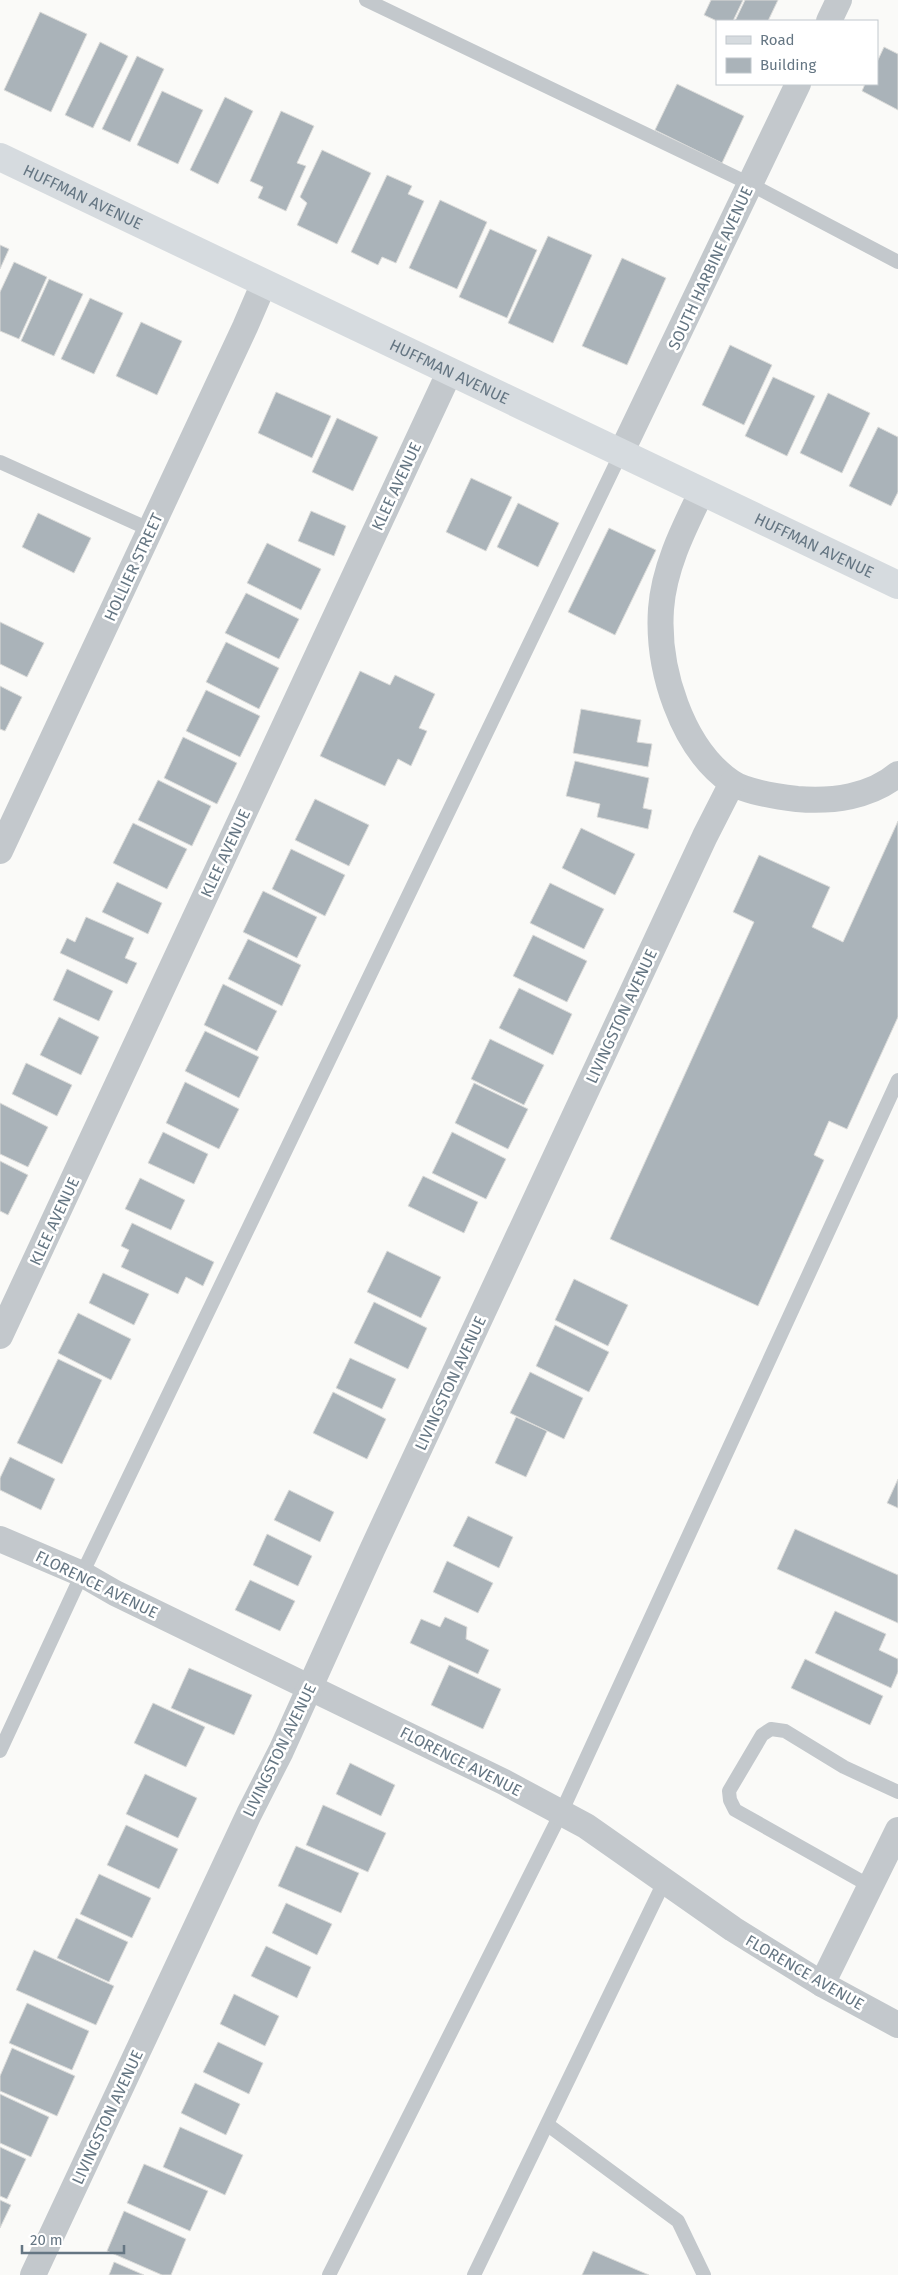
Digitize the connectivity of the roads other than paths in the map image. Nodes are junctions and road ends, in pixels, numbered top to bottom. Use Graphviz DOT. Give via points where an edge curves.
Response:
graph roads {
  1 [pos="366,0"];
  2 [pos="839,0"];
  3 [pos="829,20"];
  4 [pos="798,85"];
  5 [pos="0,157"];
  6 [pos="750,184"];
  7 [pos="898,262"];
  8 [pos="264,283"];
  9 [pos="450,371"];
  10 [pos="621,453"];
  11 [pos="0,462"];
  12 [pos="702,491"];
  13 [pos="150,530"];
  14 [pos="898,585"];
  15 [pos="898,774"];
  16 [pos="732,783"];
  17 [pos="9,807"];
  18 [pos="0,851"];
  19 [pos="898,1080"];
  20 [pos="0,1336"];
  21 [pos="0,1539"];
  22 [pos="82,1574"];
  23 [pos="310,1686"];
  24 [pos="0,1750"];
  25 [pos="898,1792"];
  26 [pos="561,1813"];
  27 [pos="898,1830"];
  28 [pos="664,1882"];
  29 [pos="870,1886"];
  30 [pos="822,1984"];
  31 [pos="898,2025"];
  32 [pos="548,2125"];
  33 [pos="33,2275"];
  34 [pos="329,2275"];
  35 [pos="474,2275"];
  36 [pos="704,2275"];
  1 -- 6 [label="lane"];
  2 -- 3 [label="street"];
  4 -- 6 [label="street, SOUTH HARBINE AVENUE"];
  5 -- 8 [label="street, HUFFMAN AVENUE"];
  6 -- 7 [label="lane"];
  6 -- 10 [label="street, SOUTH HARBINE AVENUE"];
  8 -- 9 [label="street, HUFFMAN AVENUE"];
  8 -- 13 [label="street, HOLLIER STREET"];
  9 -- 10 [label="street, HUFFMAN AVENUE"];
  9 -- 20 [label="street, KLEE AVENUE"];
  10 -- 12 [label="street, HUFFMAN AVENUE"];
  10 -- 22 [label="lane"];
  11 -- 13 [label="lane"];
  12 -- 14 [label="street, HUFFMAN AVENUE"];
  12 -- 16 [label="street" via="668,570 661,609 663,648 670,690 684,726 705,757"];
  13 -- 17 [label="street, HOLLIER STREET"];
  15 -- 16 [label="street" via="892,780 858,795 821,801 774,796"];
  16 -- 23 [label="street, LIVINGSTON AVENUE"];
  17 -- 18 [label="street, HOLLIER STREET"];
  19 -- 26 [label="lane"];
  21 -- 22 [label="street, FLORENCE AVENUE"];
  22 -- 23 [label="street, FLORENCE AVENUE" via="115,1593"];
  22 -- 24 [label="lane"];
  23 -- 26 [label="street, FLORENCE AVENUE"];
  23 -- 33 [label="street, LIVINGSTON AVENUE"];
  25 -- 29 [label="lane" via="844,1767 785,1730 771,1729 762,1735 729,1791 735,1810"];
  26 -- 28 [label="street, FLORENCE AVENUE" via="586,1826"];
  26 -- 34 [label="lane"];
  27 -- 29 [label="street"];
  28 -- 30 [label="street, FLORENCE AVENUE"];
  28 -- 32 [label="lane"];
  29 -- 30 [label="street"];
  30 -- 31 [label="street, FLORENCE AVENUE"];
  32 -- 35 [label="lane"];
  32 -- 36 [label="lane" via="678,2220"];
}
